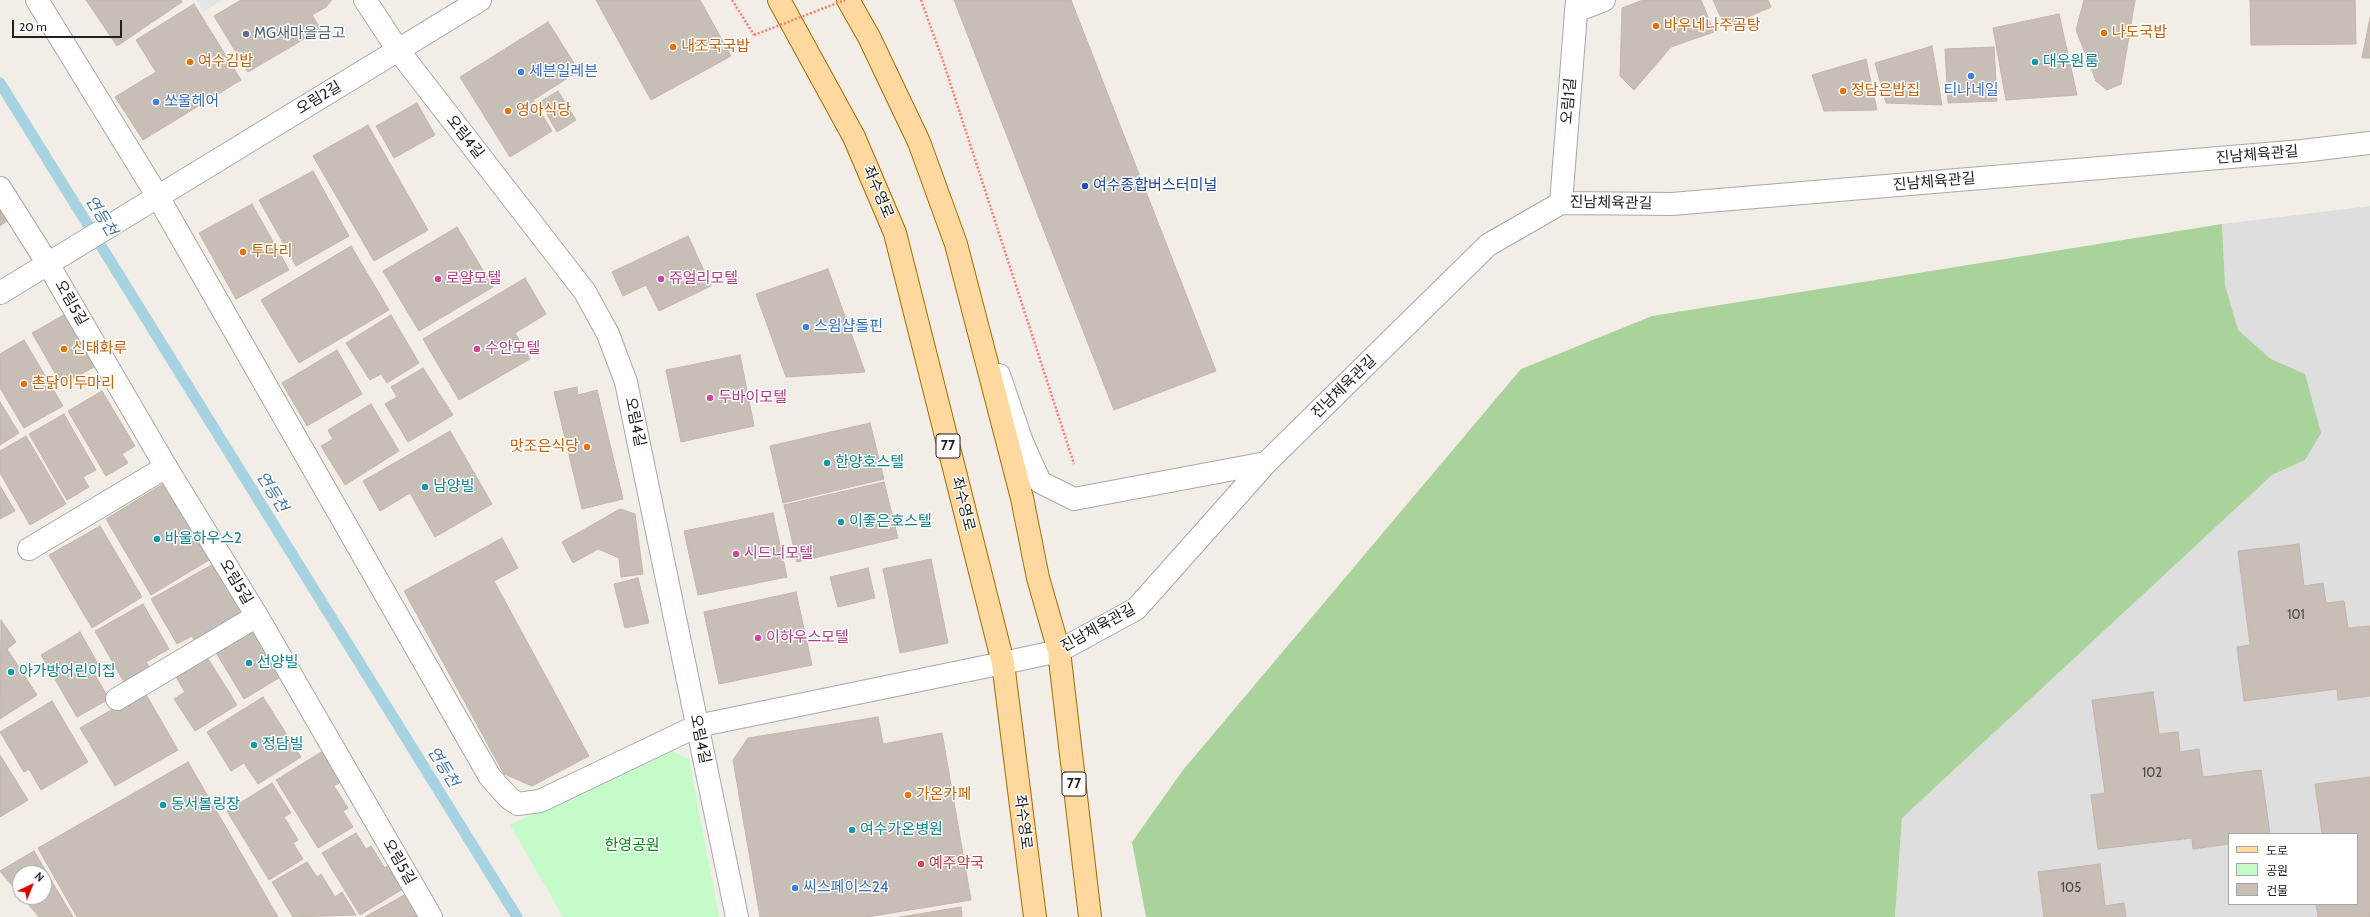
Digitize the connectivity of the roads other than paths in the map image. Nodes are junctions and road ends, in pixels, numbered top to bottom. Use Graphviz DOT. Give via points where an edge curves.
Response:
graph roads {
  1 [pos="37,0"];
  2 [pos="365,0"];
  3 [pos="480,0"];
  4 [pos="779,0"];
  5 [pos="846,0"];
  6 [pos="1604,0"];
  7 [pos="1577,5"];
  8 [pos="398,50"];
  9 [pos="2370,143"];
  10 [pos="0,188"];
  11 [pos="158,197"];
  12 [pos="1561,203"];
  13 [pos="956,244"];
  14 [pos="48,264"];
  15 [pos="0,294"];
  16 [pos="1266,463"];
  17 [pos="166,467"];
  18 [pos="29,548"];
  19 [pos="257,616"];
  20 [pos="1059,652"];
  21 [pos="1003,663"];
  22 [pos="117,699"];
  23 [pos="697,726"];
  24 [pos="431,917"];
  25 [pos="737,917"];
  26 [pos="1035,917"];
  27 [pos="1090,917"];
  1 -- 11 [label="street, 진남체육관길"];
  2 -- 8 [label="street, 오림4길"];
  3 -- 8 [label="street, 오림2길"];
  4 -- 21 [label="main road, 좌수영로 / 77" via="854,137 895,233"];
  5 -- 13 [label="main road, 77" via="869,36 919,142"];
  6 -- 7 [label="street"];
  7 -- 12 [label="street, 오림1길"];
  8 -- 11 [label="street, 오림2길"];
  8 -- 23 [label="street, 오림4길" via="585,292 608,334 626,382"];
  9 -- 12 [label="street, 진남체육관길" via="1672,204"];
  10 -- 14 [label="street, 오림5길"];
  11 -- 14 [label="street, 오림2길"];
  11 -- 23 [label="street, 진남체육관길" via="499,789 518,804 540,801"];
  12 -- 16 [label="street, 진남체육관길" via="1488,245"];
  13 -- 16 [label="street" via="1022,442 1040,482 1074,499"];
  13 -- 20 [label="main road, 77" via="1022,498 1038,578"];
  14 -- 15 [label="street"];
  14 -- 17 [label="street, 오림5길"];
  16 -- 20 [label="street, 진남체육관길" via="1136,609"];
  17 -- 18 [label="street"];
  17 -- 19 [label="street, 오림5길"];
  19 -- 22 [label="street"];
  19 -- 24 [label="street, 오림5길"];
  20 -- 21 [label="street, 진남체육관길"];
  20 -- 27 [label="main road, 77"];
  21 -- 23 [label="street, 진남체육관길"];
  21 -- 26 [label="main road, 좌수영로 / 77"];
  23 -- 25 [label="street, 오림4길"];
}
